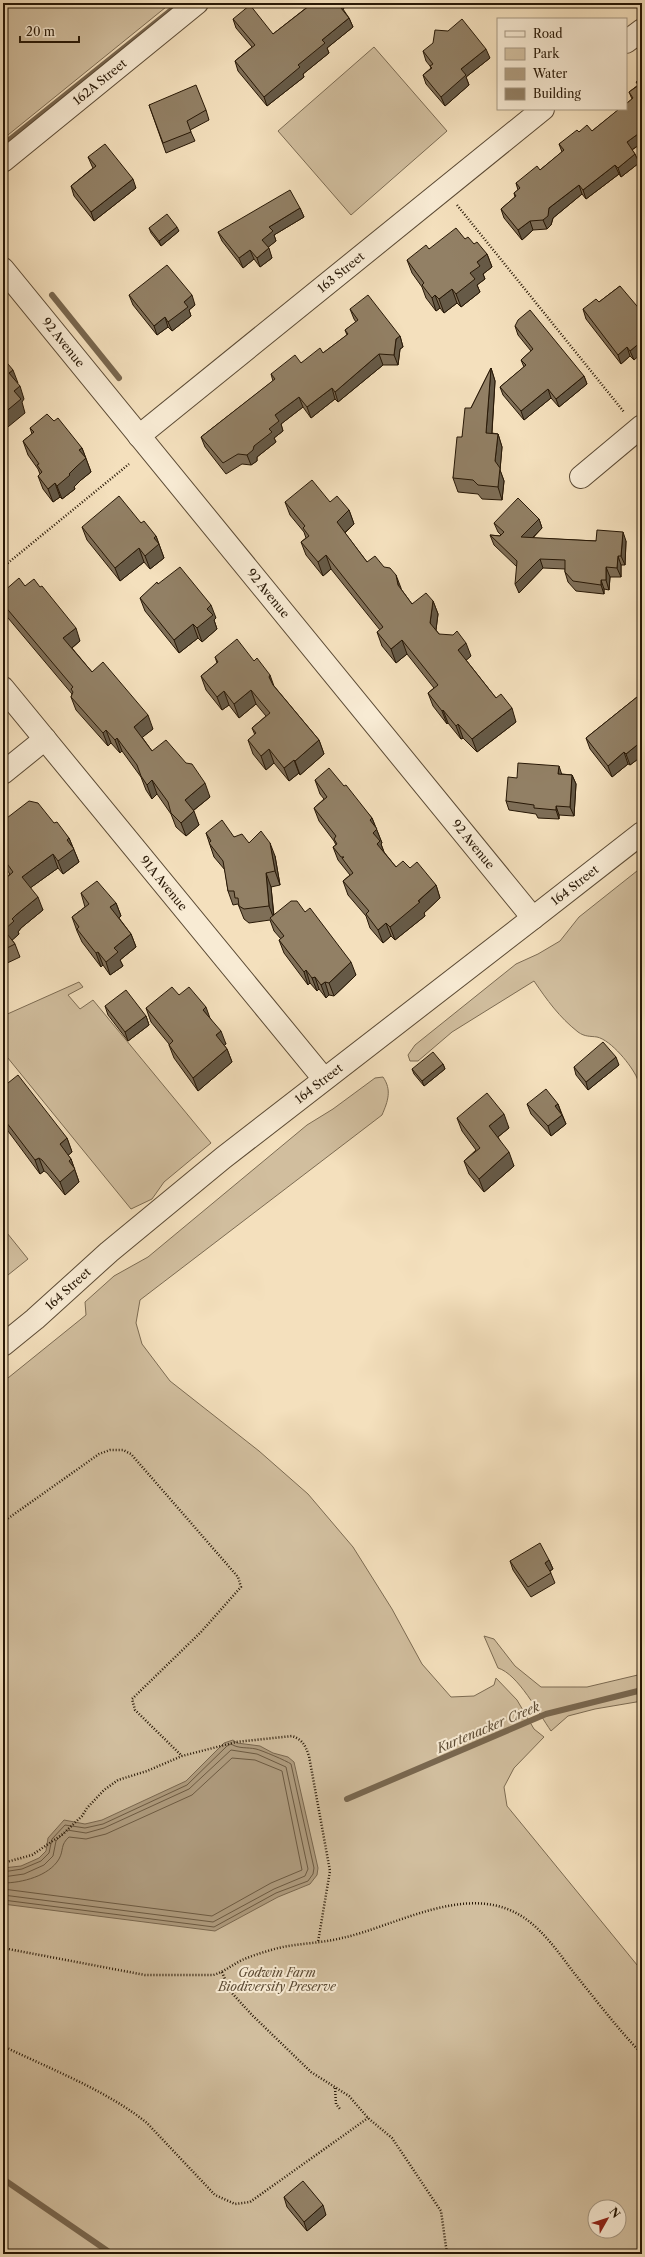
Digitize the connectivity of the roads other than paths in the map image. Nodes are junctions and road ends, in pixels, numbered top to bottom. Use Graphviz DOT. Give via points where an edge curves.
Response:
graph roads {
  1 [pos="197,3"];
  2 [pos="642,30"];
  3 [pos="627,41"];
  4 [pos="542,110"];
  5 [pos="3,161"];
  6 [pos="3,269"];
  7 [pos="642,426"];
  8 [pos="140,436"];
  9 [pos="581,477"];
  10 [pos="3,688"];
  11 [pos="45,739"];
  12 [pos="3,773"];
  13 [pos="642,833"];
  14 [pos="534,918"];
  15 [pos="324,1079"];
  16 [pos="3,1345"];
  1 -- 5 [label="street, 162A Street"];
  2 -- 3 [label="street"];
  4 -- 8 [label="street, 163 Street"];
  6 -- 8 [label="street, 92 Avenue"];
  7 -- 9 [label="street"];
  8 -- 14 [label="street, 92 Avenue"];
  10 -- 11 [label="street, 91A Avenue"];
  11 -- 12 [label="street"];
  11 -- 15 [label="street, 91A Avenue"];
  13 -- 14 [label="street, 164 Street"];
  14 -- 15 [label="street, 164 Street"];
  15 -- 16 [label="street, 164 Street" via="115,1247"];
}
